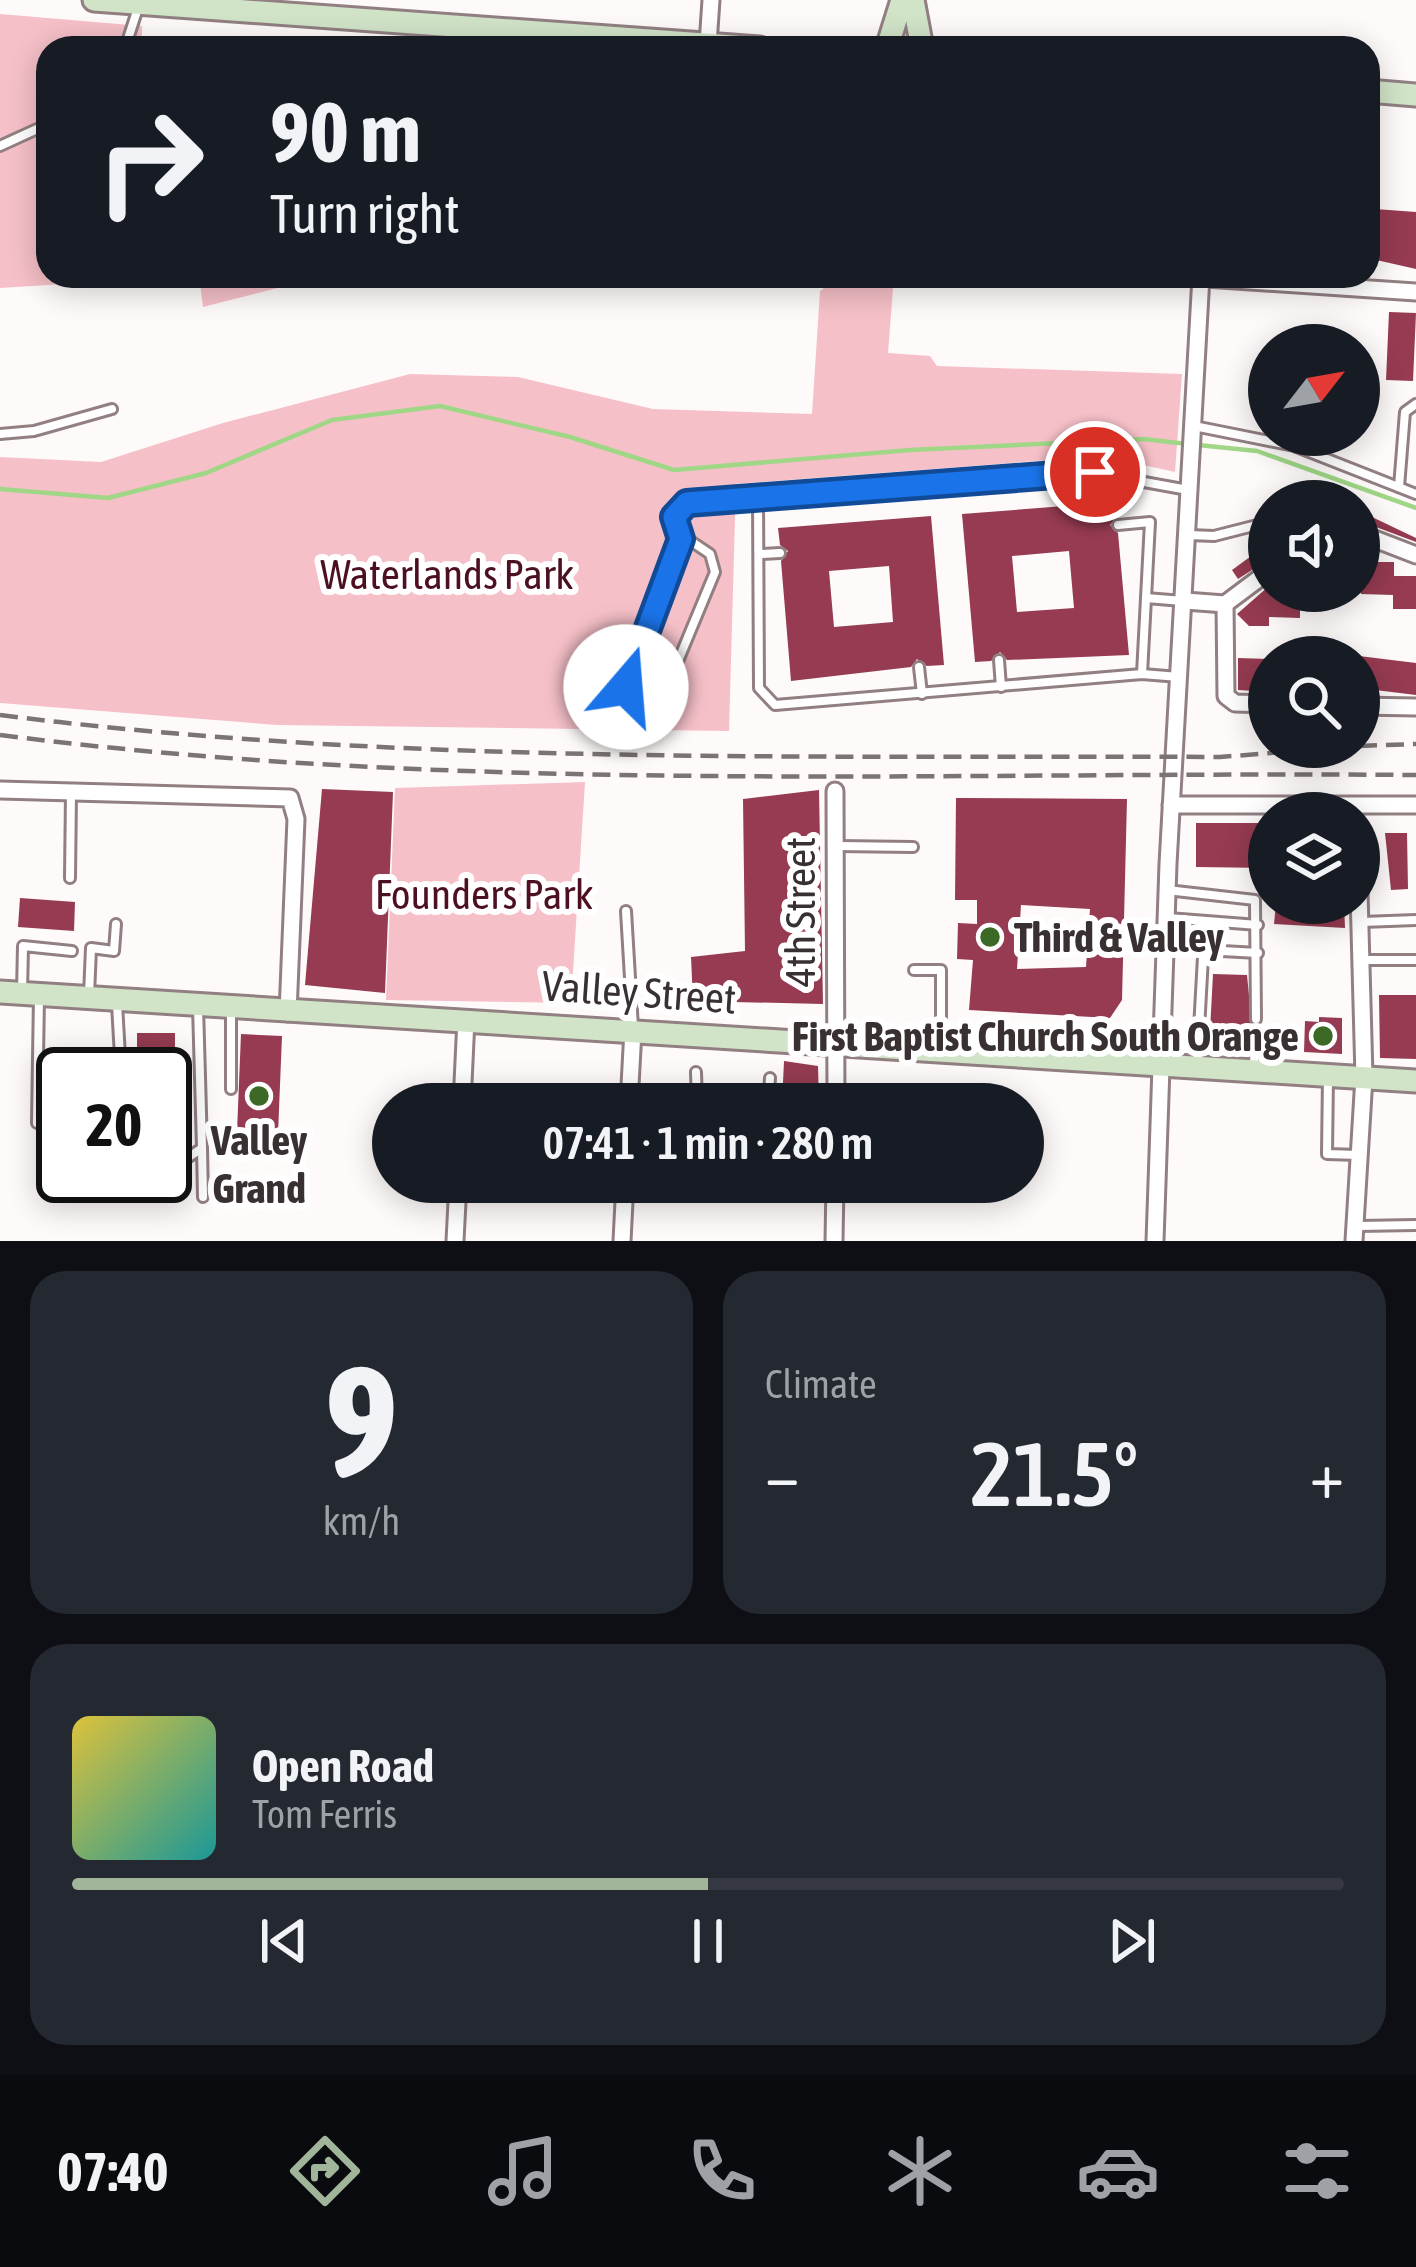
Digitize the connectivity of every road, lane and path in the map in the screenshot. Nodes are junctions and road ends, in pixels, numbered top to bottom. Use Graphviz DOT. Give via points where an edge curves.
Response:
graph roads {
  1 [pos="94,0"];
  2 [pos="711,0"];
  3 [pos="902,0"];
  4 [pos="913,0"];
  5 [pos="181,2"];
  6 [pos="140,3"];
  7 [pos="129,36"];
  8 [pos="608,36"];
  9 [pos="709,36"];
  10 [pos="891,36"];
  11 [pos="920,36"];
  12 [pos="1380,93"];
  13 [pos="1416,95"];
  14 [pos="36,130"];
  15 [pos="0,146"];
  16 [pos="1200,288"];
  17 [pos="1359,288"];
  18 [pos="1416,292"];
  19 [pos="1416,404"];
  20 [pos="112,409"];
  21 [pos="1193,427"];
  22 [pos="0,434"];
  23 [pos="1399,487"];
  24 [pos="1190,490"];
  25 [pos="1416,494"];
  26 [pos="758,496"];
  27 [pos="1118,525"];
  28 [pos="1248,527"];
  29 [pos="1188,535"];
  30 [pos="681,539"];
  31 [pos="1380,540"];
  32 [pos="780,553"];
  33 [pos="760,554"];
  34 [pos="1416,555"];
  35 [pos="1248,587"];
  36 [pos="1146,598"];
  37 [pos="1185,601"];
  38 [pos="1225,604"];
  39 [pos="999,660"];
  40 [pos="919,667"];
  41 [pos="1142,674"];
  42 [pos="1179,677"];
  43 [pos="1001,687"];
  44 [pos="922,694"];
  45 [pos="1248,703"];
  46 [pos="1380,706"];
  47 [pos="1416,707"];
  48 [pos="0,790"];
  49 [pos="836,790"];
  50 [pos="71,791"];
  51 [pos="1171,805"];
  52 [pos="1416,806"];
  53 [pos="1248,807"];
  54 [pos="1380,808"];
  55 [pos="835,846"];
  56 [pos="914,847"];
  57 [pos="70,878"];
  58 [pos="1167,890"];
  59 [pos="626,911"];
  60 [pos="1166,918"];
  61 [pos="1416,920"];
  62 [pos="1205,921"];
  63 [pos="1380,921"];
  64 [pos="116,924"];
  65 [pos="1360,924"];
  66 [pos="1258,925"];
  67 [pos="1204,950"];
  68 [pos="72,951"];
  69 [pos="1258,953"];
  70 [pos="1361,960"];
  71 [pos="1416,960"];
  72 [pos="914,970"];
  73 [pos="20,993"];
  74 [pos="89,997"];
  75 [pos="116,998"];
  76 [pos="198,1005"];
  77 [pos="231,1008"];
  78 [pos="288,1013"];
  79 [pos="466,1019"];
  80 [pos="1256,1019"];
  81 [pos="633,1030"];
  82 [pos="1255,1034"];
  83 [pos="837,1046"];
  84 [pos="37,1047"];
  85 [pos="119,1047"];
  86 [pos="941,1051"];
  87 [pos="1162,1064"];
  88 [pos="1197,1067"];
  89 [pos="1254,1070"];
  90 [pos="696,1072"];
  91 [pos="1328,1075"];
  92 [pos="1364,1077"];
  93 [pos="770,1078"];
  94 [pos="1416,1081"];
  95 [pos="462,1083"];
  96 [pos="630,1083"];
  97 [pos="696,1083"];
  98 [pos="770,1083"];
  99 [pos="836,1083"];
  100 [pos="231,1089"];
  101 [pos="202,1148"];
  102 [pos="192,1155"];
  103 [pos="1360,1156"];
  104 [pos="203,1197"];
  105 [pos="457,1203"];
  106 [pos="624,1203"];
  107 [pos="835,1203"];
  108 [pos="1416,1225"];
  109 [pos="1354,1234"];
  110 [pos="455,1241"];
  111 [pos="622,1241"];
  112 [pos="834,1241"];
  113 [pos="1155,1241"];
  1 -- 6 [label="main road"];
  2 -- 9 [label="street"];
  3 -- 10 [label="main road"];
  4 -- 11 [label="main road"];
  5 -- 6 [label="main road"];
  5 -- 8 [label="main road"];
  6 -- 7 [label="lane"];
  12 -- 13 [label="main road"];
  14 -- 15 [label="lane"];
  16 -- 21 [label="street"];
  17 -- 18 [label="street"];
  19 -- 23 [label="lane" via="1405,412"];
  20 -- 22 [label="lane"];
  21 -- 23 [label="lane" via="1294,446"];
  21 -- 24 [label="street"];
  23 -- 25 [label="lane"];
  24 -- 26 [label="lane" via="1095,472"];
  24 -- 29 [label="street"];
  26 -- 30 [label="lane" via="687,503 674,517"];
  26 -- 33 [label="lane"];
  27 -- 36 [label="lane" via="1150,522"];
  28 -- 29 [label="lane"];
  29 -- 37 [label="street"];
  30 -- 30 [label="lane" via="706,550 716,572 662,702 647,709 632,700 625,679"];
  31 -- 34 [label="street"];
  32 -- 33 [label="lane"];
  33 -- 44 [label="lane" via="759,688 775,705"];
  35 -- 38 [label="street"];
  36 -- 37 [label="lane"];
  36 -- 41 [label="lane"];
  37 -- 38 [label="street"];
  37 -- 42 [label="street"];
  38 -- 45 [label="street" via="1226,696"];
  39 -- 43 [label="lane"];
  40 -- 44 [label="lane"];
  41 -- 42 [label="lane"];
  41 -- 43 [label="lane"];
  42 -- 51 [label="street"];
  43 -- 44 [label="lane"];
  46 -- 47 [label="street"];
  48 -- 50 [label="street"];
  49 -- 55 [label="street, 4th Street"];
  50 -- 57 [label="lane"];
  50 -- 78 [label="street" via="290,799 296,819"];
  51 -- 53 [label="street"];
  51 -- 58 [label="street" via="1161,853"];
  52 -- 54 [label="street"];
  55 -- 56 [label="lane"];
  55 -- 83 [label="street, 4th Street"];
  58 -- 60 [label="street"];
  58 -- 66 [label="lane" via="1250,898"];
  59 -- 81 [label="lane"];
  60 -- 62 [label="lane"];
  60 -- 87 [label="street"];
  61 -- 63 [label="lane"];
  62 -- 66 [label="lane"];
  62 -- 67 [label="lane"];
  64 -- 74 [label="lane" via="114,951 91,948"];
  65 -- 70 [label="street"];
  66 -- 69 [label="lane"];
  67 -- 69 [label="lane"];
  67 -- 88 [label="lane"];
  68 -- 73 [label="lane" via="23,946"];
  69 -- 80 [label="lane"];
  70 -- 71 [label="lane"];
  70 -- 92 [label="street"];
  72 -- 86 [label="lane" via="941,970"];
  73 -- 74 [label="main road, Valley Street"];
  73 -- 84 [label="lane"];
  74 -- 75 [label="main road, Valley Street"];
  75 -- 76 [label="main road, Valley Street"];
  75 -- 85 [label="lane"];
  76 -- 77 [label="main road, Valley Street"];
  76 -- 101 [label="lane"];
  77 -- 78 [label="main road, Valley Street"];
  77 -- 100 [label="lane"];
  78 -- 79 [label="main road, Valley Street"];
  79 -- 81 [label="main road, Valley Street"];
  79 -- 95 [label="street"];
  81 -- 83 [label="main road, Valley Street"];
  81 -- 96 [label="street"];
  82 -- 89 [label="lane"];
  83 -- 86 [label="main road, Valley Street"];
  83 -- 99 [label="street, 4th Street"];
  86 -- 87 [label="main road, Valley Street"];
  87 -- 88 [label="main road, Valley Street"];
  87 -- 113 [label="street"];
  88 -- 89 [label="main road, Valley Street"];
  89 -- 91 [label="main road, Valley Street"];
  90 -- 97 [label="lane"];
  91 -- 92 [label="main road, Valley Street"];
  91 -- 103 [label="lane" via="1327,1154"];
  92 -- 94 [label="main road, Valley Street"];
  92 -- 103 [label="street"];
  93 -- 98 [label="lane"];
  101 -- 102 [label="lane"];
  101 -- 104 [label="lane"];
  103 -- 109 [label="street"];
  105 -- 110 [label="street"];
  106 -- 111 [label="street"];
  107 -- 112 [label="street"];
  108 -- 109 [label="lane"];
}
